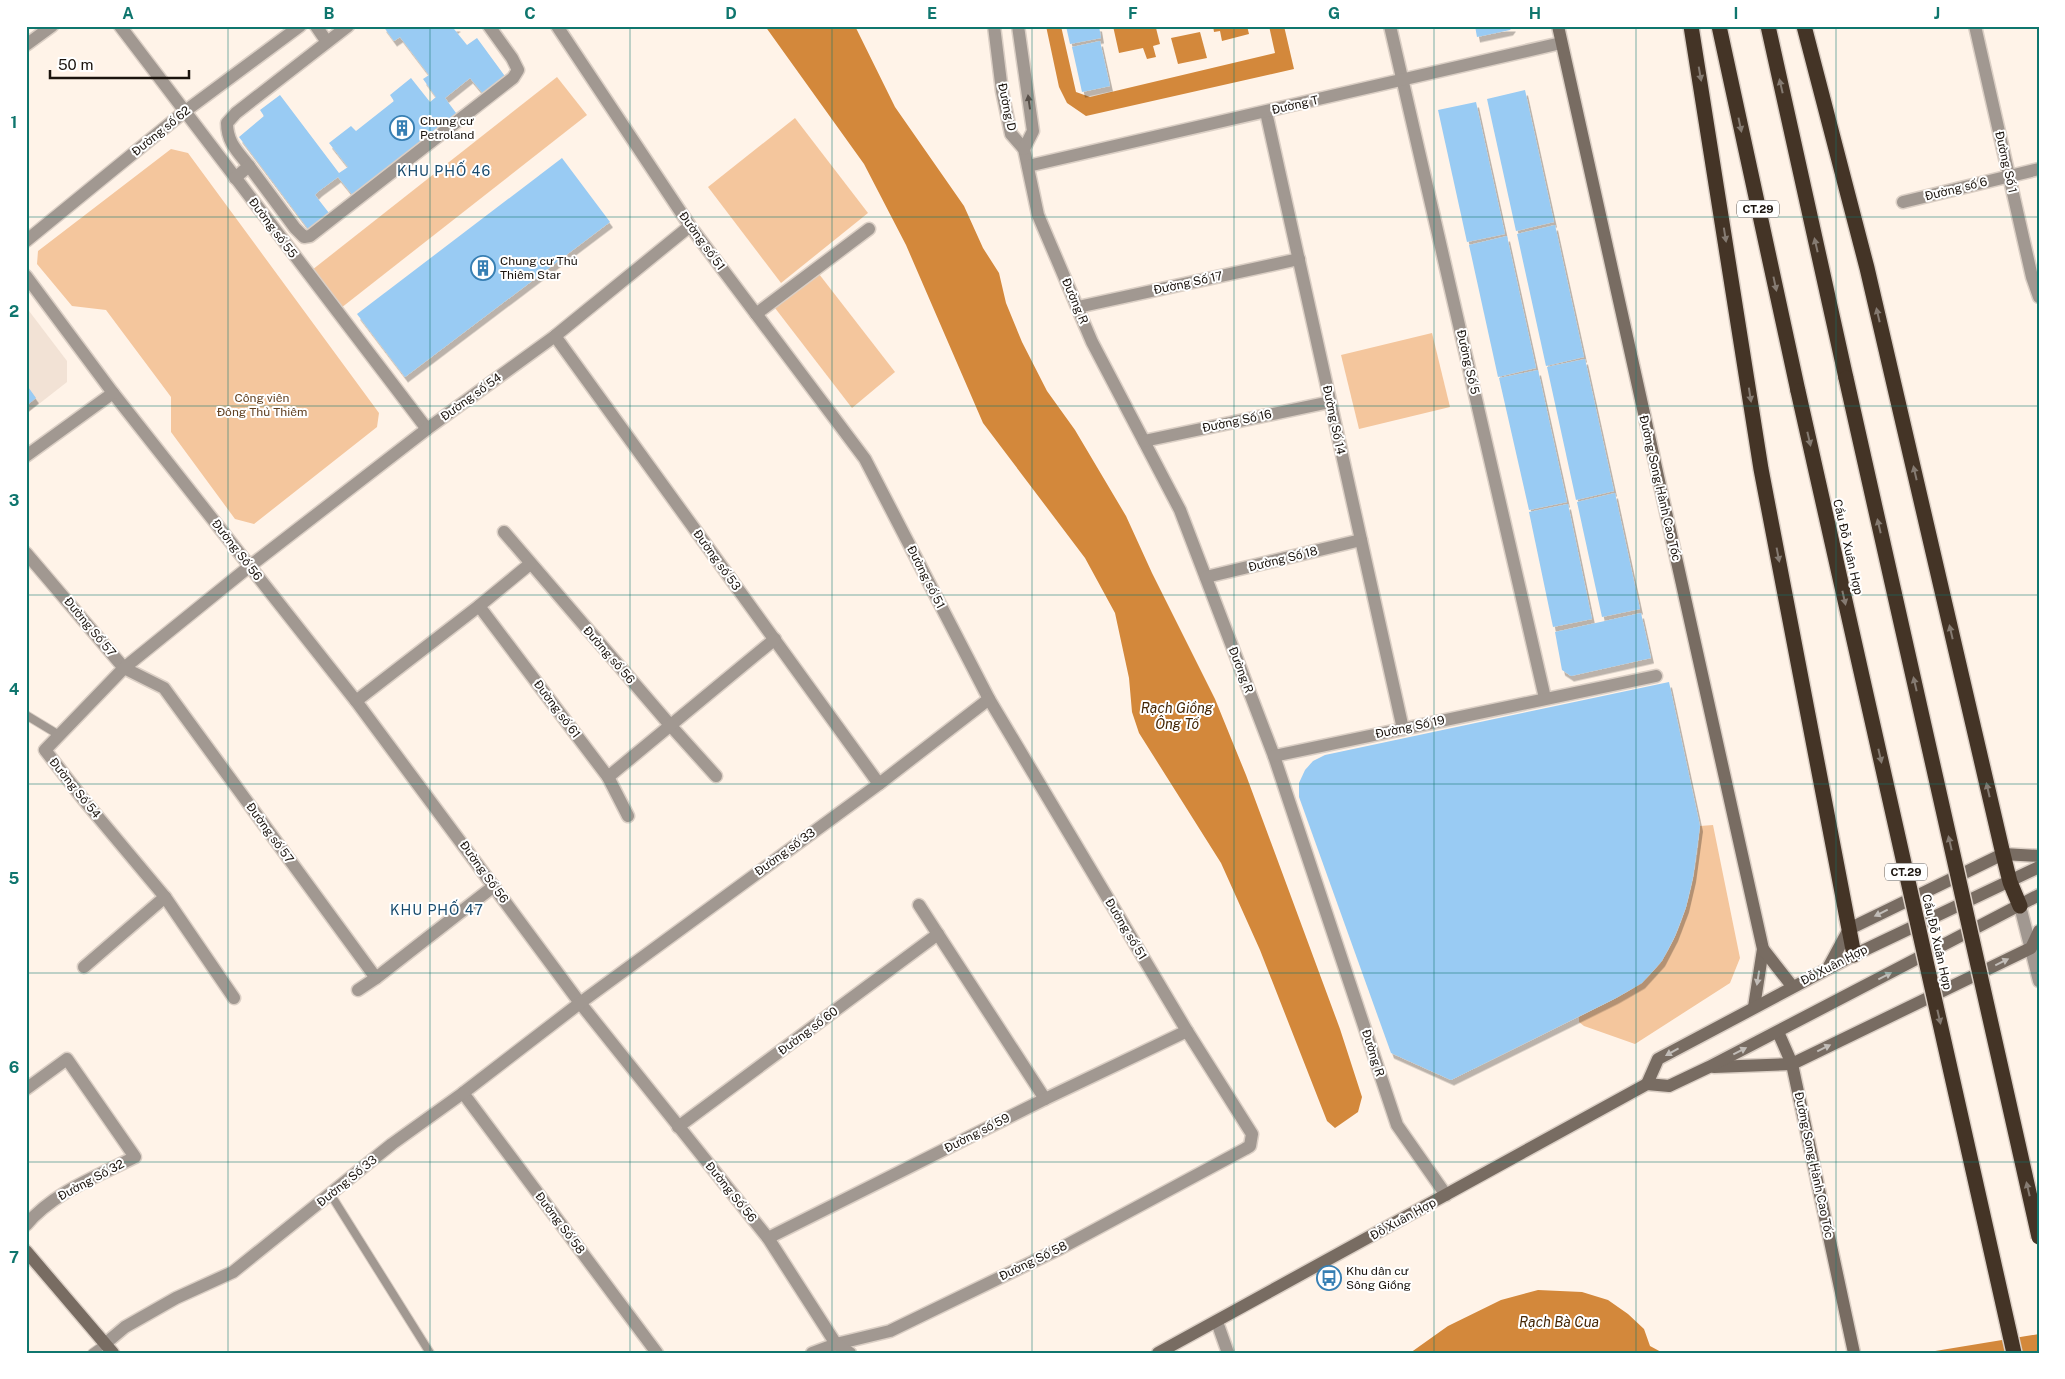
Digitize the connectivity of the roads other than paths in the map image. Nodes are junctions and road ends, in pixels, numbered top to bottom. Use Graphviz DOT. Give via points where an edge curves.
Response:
graph roads {
  1 [pos="52,26"];
  2 [pos="120,26"];
  3 [pos="300,26"];
  4 [pos="316,26"];
  5 [pos="348,26"];
  6 [pos="489,26"];
  7 [pos="557,26"];
  8 [pos="994,26"];
  9 [pos="1018,26"];
  10 [pos="1390,26"];
  11 [pos="1558,26"];
  12 [pos="1691,26"];
  13 [pos="1718,26"];
  14 [pos="1768,26"];
  15 [pos="1804,26"];
  16 [pos="1975,26"];
  17 [pos="327,42"];
  18 [pos="1561,43"];
  19 [pos="26,45"];
  20 [pos="1403,80"];
  21 [pos="184,112"];
  22 [pos="1266,112"];
  23 [pos="1024,149"];
  24 [pos="248,166"];
  25 [pos="1028,166"];
  26 [pos="2039,169"];
  27 [pos="2009,176"];
  28 [pos="235,178"];
  29 [pos="1903,202"];
  30 [pos="690,226"];
  31 [pos="869,229"];
  32 [pos="26,241"];
  33 [pos="1298,259"];
  34 [pos="26,276"];
  35 [pos="2039,297"];
  36 [pos="1078,307"];
  37 [pos="756,314"];
  38 [pos="555,336"];
  39 [pos="113,392"];
  40 [pos="1330,402"];
  41 [pos="427,429"];
  42 [pos="1144,441"];
  43 [pos="26,456"];
  44 [pos="504,532"];
  45 [pos="1361,540"];
  46 [pos="26,553"];
  47 [pos="530,564"];
  48 [pos="250,566"];
  49 [pos="1206,577"];
  50 [pos="479,606"];
  51 [pos="775,639"];
  52 [pos="124,668"];
  53 [pos="1656,676"];
  54 [pos="164,688"];
  55 [pos="1545,698"];
  56 [pos="989,699"];
  57 [pos="356,701"];
  58 [pos="26,715"];
  59 [pos="670,725"];
  60 [pos="1403,729"];
  61 [pos="59,735"];
  62 [pos="1274,756"];
  63 [pos="716,776"];
  64 [pos="608,777"];
  65 [pos="878,784"];
  66 [pos="628,816"];
  67 [pos="2003,854"];
  68 [pos="2039,856"];
  69 [pos="2039,867"];
  70 [pos="2010,882"];
  71 [pos="494,886"];
  72 [pos="2039,895"];
  73 [pos="165,897"];
  74 [pos="919,905"];
  75 [pos="2020,906"];
  76 [pos="1849,929"];
  77 [pos="2039,931"];
  78 [pos="938,934"];
  79 [pos="2031,948"];
  80 [pos="1763,949"];
  81 [pos="1854,955"];
  82 [pos="84,967"];
  83 [pos="1828,968"];
  84 [pos="376,978"];
  85 [pos="2039,981"];
  86 [pos="1792,986"];
  87 [pos="358,990"];
  88 [pos="234,998"];
  89 [pos="580,1003"];
  90 [pos="1754,1007"];
  91 [pos="1187,1032"];
  92 [pos="1778,1032"];
  93 [pos="1792,1064"];
  94 [pos="1709,1067"];
  95 [pos="1647,1084"];
  96 [pos="26,1089"];
  97 [pos="463,1093"];
  98 [pos="1045,1099"];
  99 [pos="678,1127"];
  100 [pos="1245,1149"];
  101 [pos="331,1195"];
  102 [pos="1446,1195"];
  103 [pos="26,1225"];
  104 [pos="2039,1237"];
  105 [pos="768,1238"];
  106 [pos="26,1251"];
  107 [pos="1217,1322"];
  108 [pos="836,1344"];
  109 [pos="110,1348"];
  110 [pos="92,1353"];
  111 [pos="430,1353"];
  112 [pos="657,1353"];
  113 [pos="812,1353"];
  114 [pos="850,1353"];
  115 [pos="1158,1353"];
  116 [pos="1228,1353"];
  117 [pos="1854,1353"];
  118 [pos="2014,1353"];
  1 -- 19 [label="street"];
  2 -- 21 [label="street, Đường số 55"];
  3 -- 21 [label="street, Đường số 62"];
  4 -- 17 [label="street"];
  5 -- 17 [label="street"];
  6 -- 24 [label="street" via="518,70 513,78 310,236 304,237 295,228"];
  7 -- 30 [label="street, Đường số 51"];
  8 -- 23 [label="street, Đường D" via="1011,134"];
  23 -- 9 [label="street, Đường D, one-way" via="1033,131"];
  10 -- 20 [label="street, Đường Số 5"];
  11 -- 18 [label="main road, Đường Song Hành Cao Tốc"];
  12 -- 76 [label="highway, one-way" via="1761,468"];
  13 -- 118 [label="highway, Cầu Đỗ Xuân Hợp / CT.29, one-way, bridge"];
  104 -- 14 [label="highway, one-way, bridge"];
  67 -- 15 [label="highway, one-way" via="1867,268"];
  16 -- 27 [label="street, Đường Số 1"];
  17 -- 24 [label="street" via="227,123 227,135"];
  18 -- 20 [label="street, Đường T"];
  18 -- 80 [label="main road, Đường Song Hành Cao Tốc"];
  20 -- 22 [label="street, Đường T"];
  20 -- 55 [label="street, Đường Số 5"];
  21 -- 28 [label="street, Đường số 55"];
  21 -- 32 [label="street, Đường số 62"];
  22 -- 25 [label="street, Đường T"];
  22 -- 33 [label="street, Đường Số 14"];
  23 -- 25 [label="street, Đường R"];
  24 -- 28 [label="street"];
  25 -- 36 [label="street, Đường R" via="1038,215"];
  26 -- 27 [label="street, Đường số 6"];
  27 -- 29 [label="street, Đường số 6"];
  27 -- 35 [label="street, Đường Số 1"];
  28 -- 41 [label="street, Đường số 55"];
  30 -- 37 [label="street, Đường số 51"];
  30 -- 38 [label="street, Đường số 54"];
  31 -- 37 [label="street"];
  33 -- 36 [label="street, Đường Số 17"];
  33 -- 40 [label="street, Đường Số 14"];
  34 -- 39 [label="street, Đường Số 56"];
  36 -- 42 [label="street, Đường R" via="1092,342"];
  37 -- 56 [label="street, Đường số 51" via="865,459"];
  38 -- 41 [label="street, Đường số 54"];
  38 -- 51 [label="street, Đường số 53"];
  39 -- 43 [label="street"];
  39 -- 48 [label="street, Đường Số 56"];
  40 -- 42 [label="street, Đường Số 16"];
  40 -- 45 [label="street, Đường Số 14"];
  41 -- 48 [label="street, Đường số 54"];
  42 -- 49 [label="street, Đường R" via="1180,510"];
  44 -- 47 [label="street, Đường số 56"];
  45 -- 49 [label="street, Đường Số 18"];
  45 -- 60 [label="street, Đường Số 14"];
  46 -- 52 [label="street, Đường Số 57"];
  47 -- 50 [label="street"];
  47 -- 59 [label="street, Đường số 56"];
  48 -- 52 [label="street, Đường Số 54"];
  48 -- 57 [label="street, Đường Số 56"];
  49 -- 62 [label="street, Đường R"];
  50 -- 57 [label="street"];
  50 -- 64 [label="street, Đường số 61"];
  51 -- 59 [label="street"];
  51 -- 65 [label="street, Đường số 53"];
  52 -- 54 [label="street, Đường Số 57"];
  52 -- 61 [label="street, Đường Số 54"];
  53 -- 55 [label="street, Đường Số 19"];
  54 -- 84 [label="street, Đường số 57"];
  55 -- 60 [label="street, Đường Số 19"];
  56 -- 65 [label="street, Đường số 33"];
  56 -- 91 [label="street, Đường số 51"];
  57 -- 71 [label="street, Đường Số 56"];
  58 -- 61 [label="lane"];
  59 -- 63 [label="street, Đường số 56"];
  59 -- 64 [label="street"];
  60 -- 62 [label="street, Đường Số 19"];
  61 -- 73 [label="street, Đường Số 54" via="45,750"];
  62 -- 102 [label="street, Đường R" via="1397,1125"];
  64 -- 66 [label="street, Đường số 61"];
  65 -- 89 [label="street, Đường số 33"];
  67 -- 68 [label="main road"];
  67 -- 70 [label="highway"];
  67 -- 76 [label="main road, one-way"];
  69 -- 70 [label="main road, Đỗ Xuân Hợp"];
  70 -- 75 [label="highway"];
  70 -- 81 [label="main road, Đỗ Xuân Hợp"];
  71 -- 84 [label="street"];
  71 -- 89 [label="street, Đường Số 56"];
  72 -- 75 [label="main road"];
  73 -- 82 [label="street"];
  73 -- 88 [label="street, Đường Số 54"];
  74 -- 78 [label="street"];
  75 -- 79 [label="street"];
  92 -- 75 [label="main road, one-way"];
  76 -- 81 [label="highway"];
  76 -- 83 [label="main road"];
  77 -- 79 [label="main road"];
  78 -- 98 [label="street"];
  78 -- 99 [label="street, Đường số 60"];
  79 -- 85 [label="street"];
  93 -- 79 [label="main road, one-way"];
  80 -- 86 [label="main road, Đường Song Hành Cao Tốc"];
  80 -- 90 [label="main road, Đường Song Hành Cao Tốc, one-way"];
  81 -- 83 [label="main road, Đỗ Xuân Hợp"];
  83 -- 86 [label="main road, Đỗ Xuân Hợp"];
  84 -- 87 [label="street"];
  86 -- 90 [label="main road, Đỗ Xuân Hợp"];
  89 -- 97 [label="street, Đường Số 33"];
  89 -- 99 [label="street, Đường Số 56"];
  90 -- 95 [label="main road, Đỗ Xuân Hợp, one-way" via="1658,1059"];
  91 -- 98 [label="street, Đường số 59"];
  91 -- 100 [label="street, Đường số 51" via="1252,1134 1250,1146"];
  92 -- 93 [label="main road, Đường Song Hành Cao Tốc"];
  94 -- 92 [label="main road, one-way"];
  93 -- 94 [label="main road"];
  93 -- 117 [label="main road, Đường Song Hành Cao Tốc"];
  94 -- 95 [label="main road" via="1669,1086"];
  95 -- 102 [label="main road, Đỗ Xuân Hợp"];
  96 -- 103 [label="street, Đường Số 32" via="67,1059 135,1157 70,1190 35,1214"];
  97 -- 101 [label="street, Đường Số 33" via="392,1144"];
  97 -- 112 [label="street, Đường Số 58"];
  98 -- 105 [label="street, Đường số 59"];
  99 -- 105 [label="street, Đường Số 56"];
  100 -- 108 [label="street, Đường Số 58" via="1061,1248 890,1331"];
  101 -- 109 [label="street, Đường Số 33" via="233,1272 168,1302 125,1327"];
  101 -- 111 [label="lane"];
  102 -- 107 [label="main road, Đỗ Xuân Hợp"];
  105 -- 108 [label="street, Đường Số 56"];
  106 -- 109 [label="main road"];
  107 -- 115 [label="main road, Đỗ Xuân Hợp"];
  107 -- 116 [label="street"];
  108 -- 113 [label="street, Đường Số 58"];
  108 -- 114 [label="street, Đường Số 56"];
  109 -- 110 [label="lane"];
}
